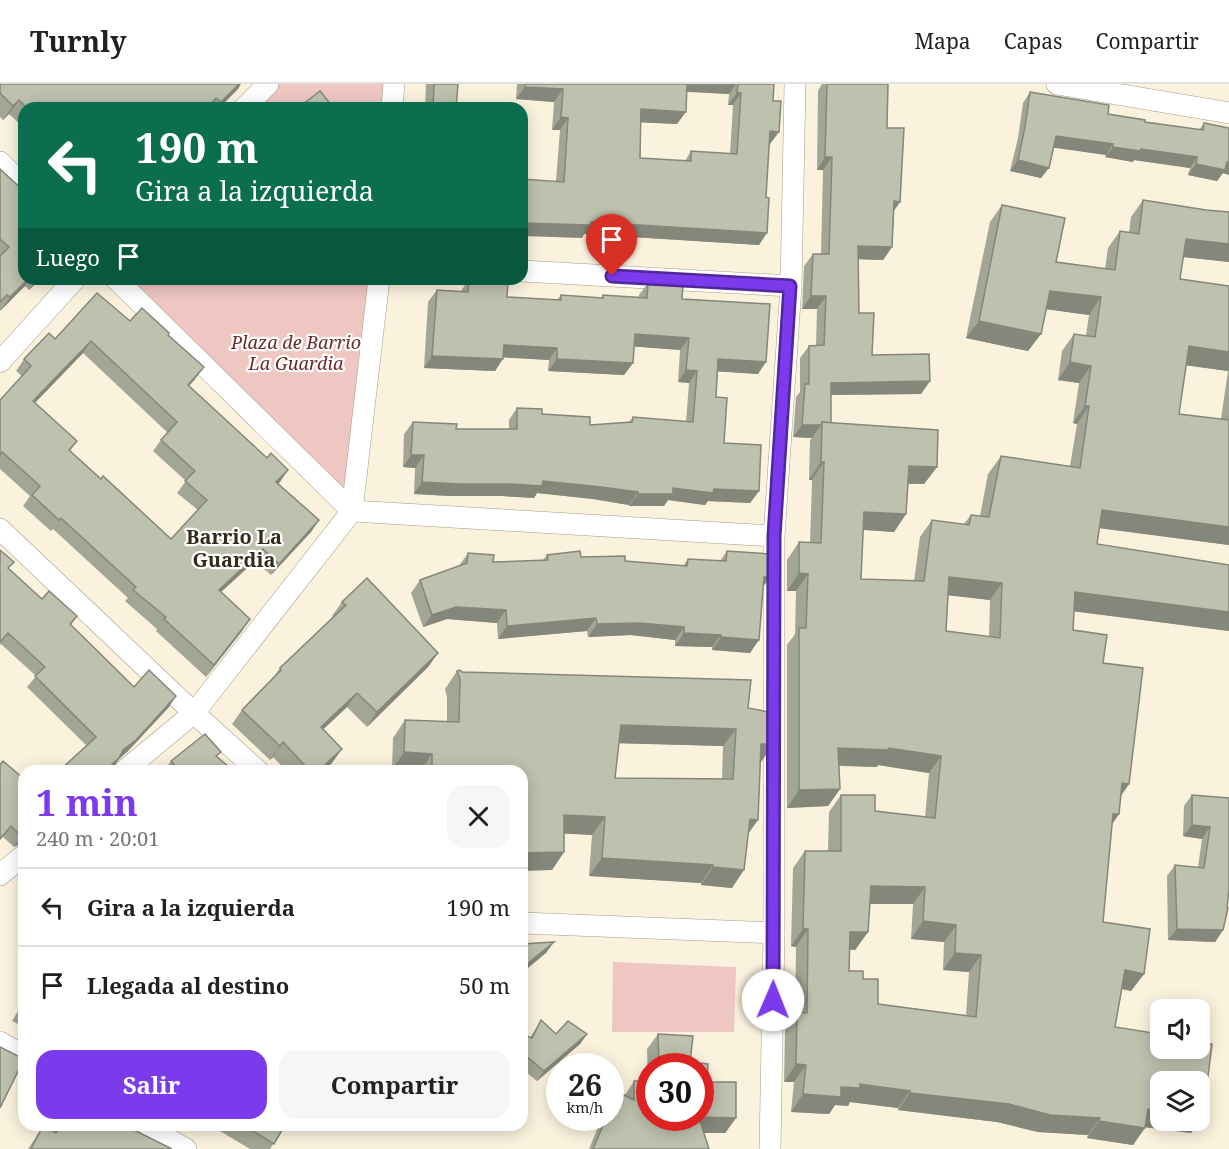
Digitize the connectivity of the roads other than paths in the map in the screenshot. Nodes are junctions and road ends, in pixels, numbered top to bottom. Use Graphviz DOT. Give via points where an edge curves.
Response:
graph roads {
  1 [pos="268,84"];
  2 [pos="394,84"];
  3 [pos="795,84"];
  4 [pos="1057,84"];
  5 [pos="250,102"];
  6 [pos="392,102"];
  7 [pos="1229,113"];
  8 [pos="0,162"];
  9 [pos="18,181"];
  10 [pos="528,271"];
  11 [pos="70,285"];
  12 [pos="122,285"];
  13 [pos="378,285"];
  14 [pos="790,286"];
  15 [pos="0,362"];
  16 [pos="352,511"];
  17 [pos="0,529"];
  18 [pos="774,536"];
  19 [pos="194,713"];
  20 [pos="131,765"];
  21 [pos="251,765"];
  22 [pos="18,860"];
  23 [pos="0,875"];
  24 [pos="528,923"];
  25 [pos="774,933"];
  26 [pos="0,1042"];
  27 [pos="18,1052"];
  28 [pos="154,1131"];
  29 [pos="186,1149"];
  30 [pos="770,1149"];
  1 -- 5 [label="street"];
  2 -- 6 [label="street"];
  3 -- 14 [label="street"];
  4 -- 7 [label="street"];
  8 -- 9 [label="street"];
  10 -- 14 [label="street"];
  11 -- 15 [label="street"];
  12 -- 16 [label="street"];
  13 -- 16 [label="street"];
  14 -- 18 [label="street"];
  16 -- 18 [label="street"];
  16 -- 19 [label="street"];
  17 -- 19 [label="street"];
  18 -- 25 [label="street"];
  19 -- 20 [label="street"];
  19 -- 21 [label="street"];
  22 -- 23 [label="street"];
  24 -- 25 [label="street"];
  25 -- 30 [label="street"];
  26 -- 27 [label="street"];
  28 -- 29 [label="street"];
}
